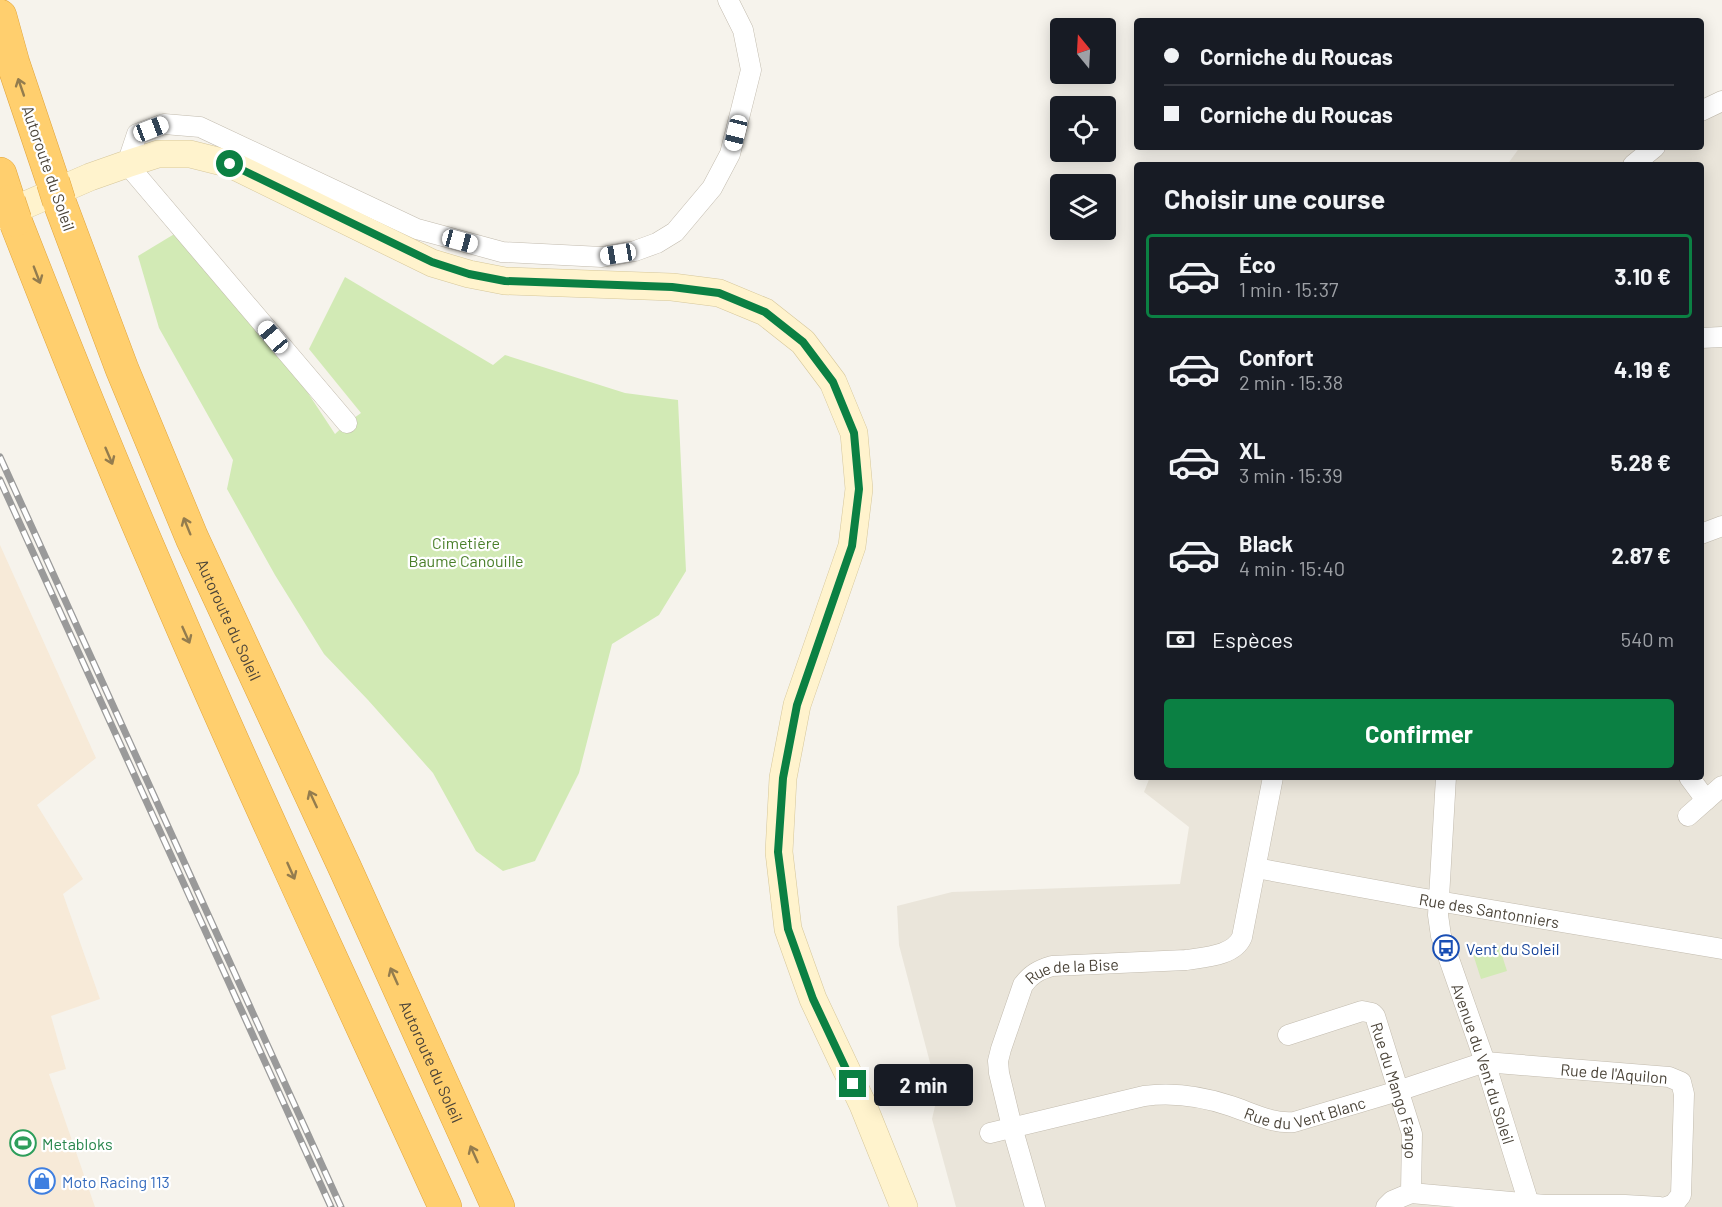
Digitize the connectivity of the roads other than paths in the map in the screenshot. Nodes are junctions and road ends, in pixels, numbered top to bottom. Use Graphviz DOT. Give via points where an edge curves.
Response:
graph roads {
  1 [pos="728,0"];
  2 [pos="0,16"];
  3 [pos="1722,101"];
  4 [pos="1704,110"];
  5 [pos="1651,150"];
  6 [pos="1637,162"];
  7 [pos="127,164"];
  8 [pos="6,203"];
  9 [pos="1722,337"];
  10 [pos="1704,338"];
  11 [pos="346,423"];
  12 [pos="1722,526"];
  13 [pos="1704,533"];
  14 [pos="1272,780"];
  15 [pos="1446,780"];
  16 [pos="1691,780"];
  17 [pos="1722,786"];
  18 [pos="1706,800"];
  19 [pos="1688,816"];
  20 [pos="1256,868"];
  21 [pos="1440,902"];
  22 [pos="1722,949"];
  23 [pos="1288,1035"];
  24 [pos="1485,1062"];
  25 [pos="1398,1091"];
  26 [pos="1012,1127"];
  27 [pos="990,1133"];
  28 [pos="1411,1193"];
  29 [pos="1530,1205"];
  30 [pos="1625,1206"];
  31 [pos="445,1207"];
  32 [pos="498,1207"];
  33 [pos="904,1207"];
  34 [pos="1035,1207"];
  35 [pos="1386,1207"];
  36 [pos="1660,1207"];
  37 [pos="1666,1207"];
  1 -- 7 [label="street" via="743,30 751,70 730,154 712,188 675,232 635,251 602,257 502,252 417,229 200,127 164,124 137,134"];
  32 -- 2 [label="highway, Autoroute du Soleil, one-way" via="192,538 122,369 56,192"];
  3 -- 4 [label="street"];
  5 -- 6 [label="street"];
  7 -- 8 [label="main road"];
  7 -- 11 [label="street"];
  7 -- 33 [label="main road" via="158,154 190,154 230,164 432,262 469,274 505,281 672,287 719,293 765,312 803,342 833,382 854,433 859,489 852,546 797,705 783,778 778,852 788,929 813,999 863,1105"];
  8 -- 31 [label="highway, one-way" via="154,562"];
  9 -- 10 [label="street"];
  12 -- 13 [label="street"];
  14 -- 20 [label="street"];
  15 -- 21 [label="street, Avenue du Vent du Soleil"];
  16 -- 18 [label="street"];
  17 -- 18 [label="street"];
  18 -- 19 [label="street"];
  20 -- 21 [label="street, Rue des Santonniers"];
  20 -- 26 [label="street, Rue de la Bise" via="1242,937 1235,948 1186,960 1052,966 1029,976 998,1061"];
  21 -- 22 [label="street, Rue des Santonniers"];
  21 -- 24 [label="street, Avenue du Vent du Soleil" via="1441,936"];
  23 -- 25 [label="street, Rue du Mango Fango" via="1362,1011 1372,1013"];
  24 -- 25 [label="street, Rue du Vent Blanc"];
  24 -- 29 [label="street, Avenue du Vent du Soleil"];
  24 -- 37 [label="street, Rue de l'Aquilon" via="1669,1077 1681,1082 1681,1195"];
  25 -- 26 [label="street, Rue du Vent Blanc" via="1284,1123 1228,1105 1159,1094"];
  25 -- 28 [label="street, Rue du Mango Fango" via="1412,1134"];
  26 -- 27 [label="street"];
  26 -- 34 [label="street, Rue de la Bise"];
  28 -- 29 [label="street"];
  28 -- 35 [label="street"];
  29 -- 30 [label="street"];
  30 -- 36 [label="street"];
}
